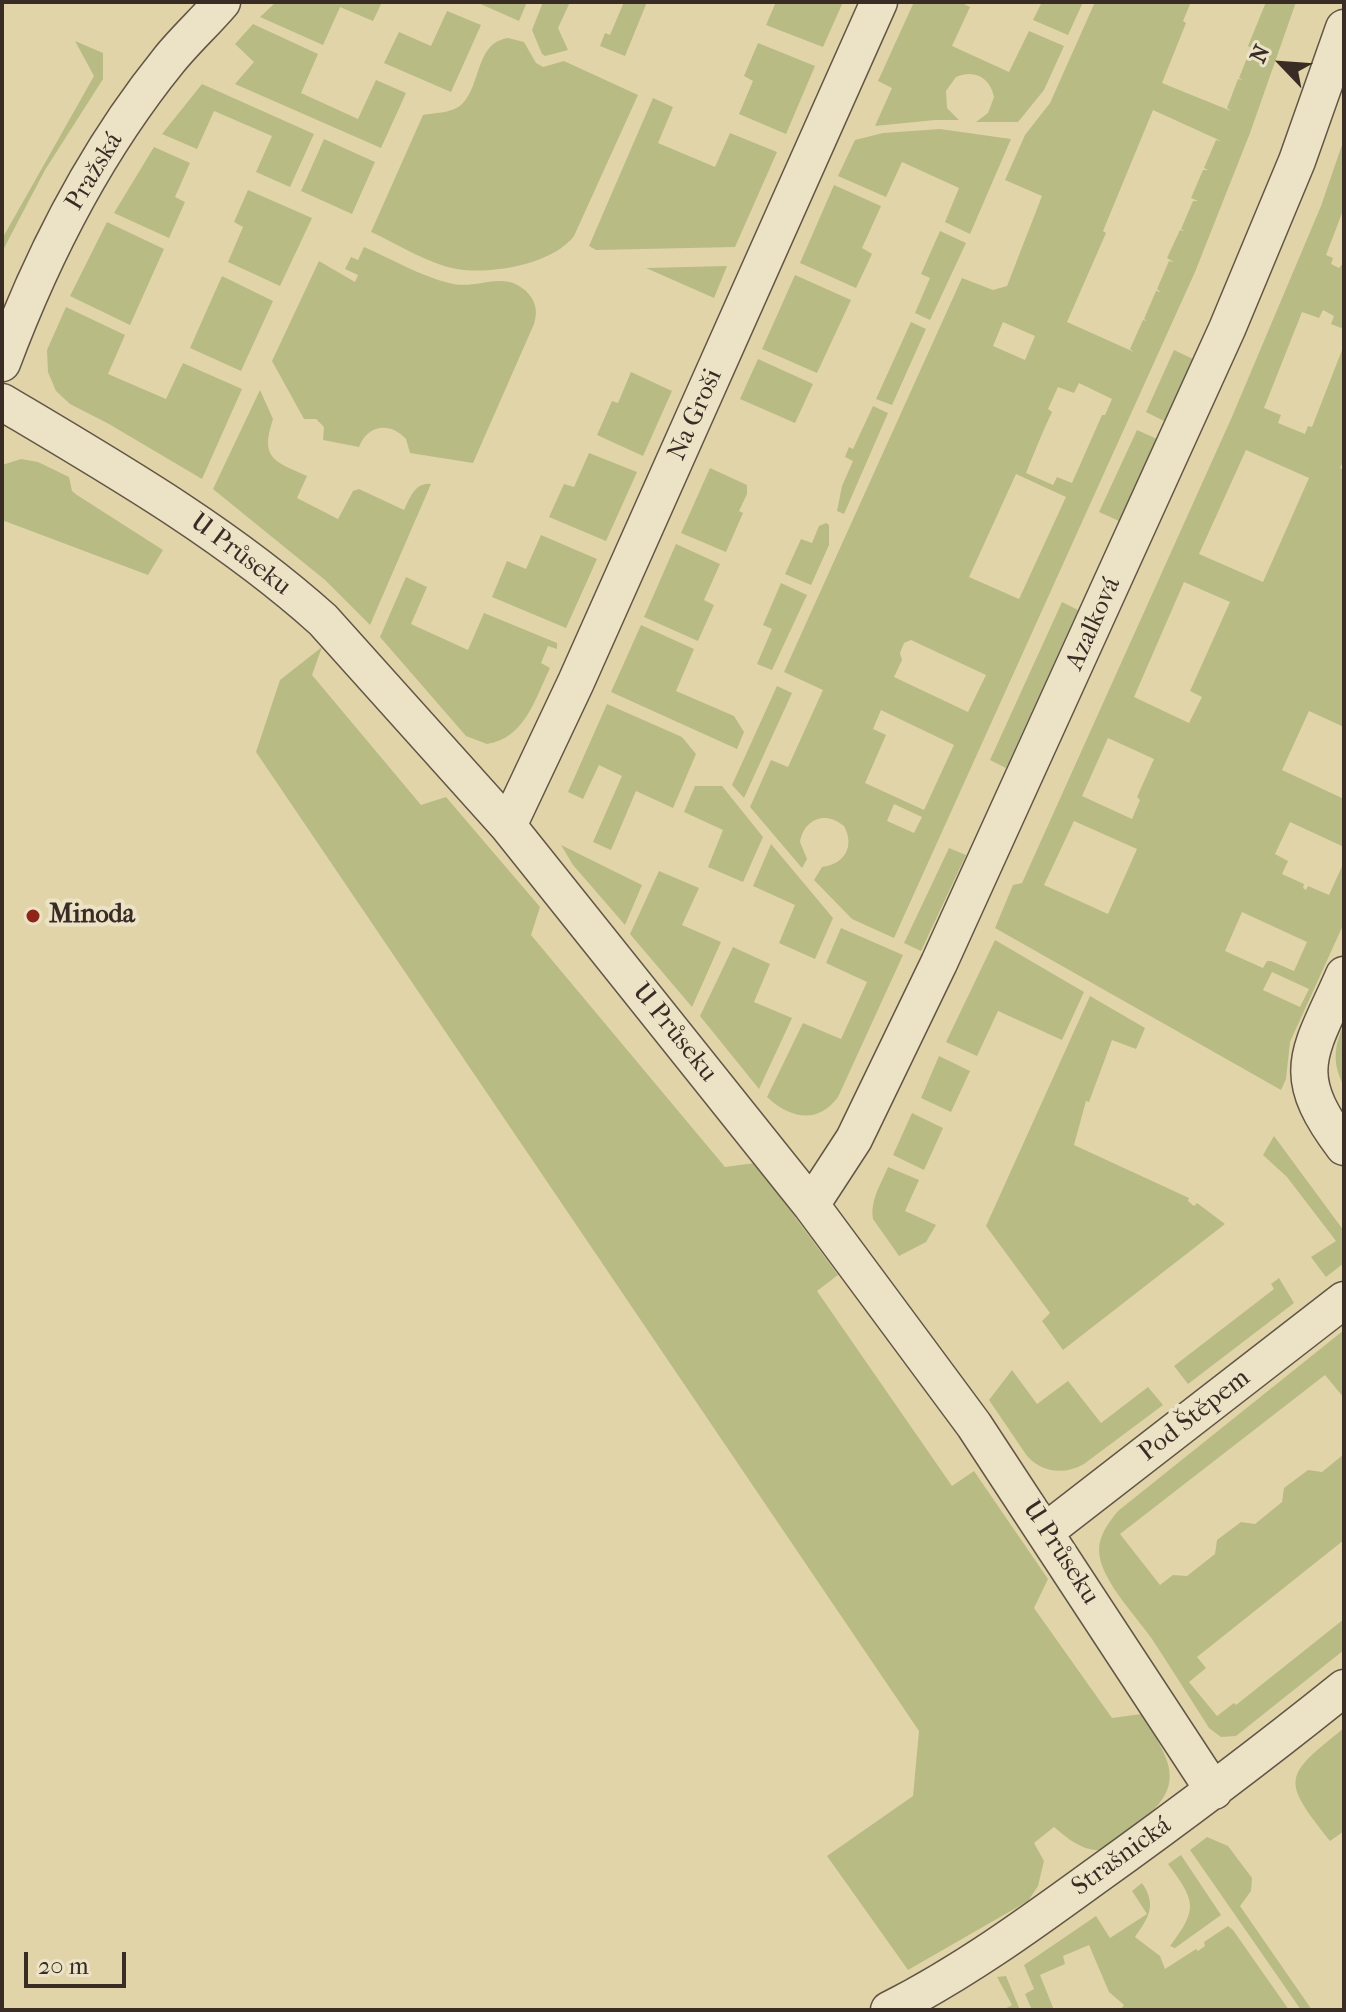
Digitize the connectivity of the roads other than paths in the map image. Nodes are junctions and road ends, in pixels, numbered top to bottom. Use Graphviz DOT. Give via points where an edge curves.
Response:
graph roads {
  1 [pos="222,2"];
  2 [pos="879,2"];
  3 [pos="1344,28"];
  4 [pos="2,363"];
  5 [pos="2,402"];
  6 [pos="508,826"];
  7 [pos="1344,975"];
  8 [pos="1344,1147"];
  9 [pos="811,1205"];
  10 [pos="1344,1300"];
  11 [pos="1046,1531"];
  12 [pos="1344,1688"];
  13 [pos="1214,1791"];
  14 [pos="889,2010"];
  1 -- 4 [label="street, Pražská" via="170,59 88,180 24,303"];
  2 -- 6 [label="street, Na Groši"];
  3 -- 9 [label="street, Azalková" via="1297,161 1194,402 939,963 854,1139"];
  5 -- 6 [label="street, U Průseku" via="185,513 303,603"];
  6 -- 9 [label="street, U Průseku"];
  7 -- 8 [label="street" via="1309,1064 1317,1108"];
  9 -- 11 [label="street, U Průseku"];
  10 -- 11 [label="street, Pod Štěpem"];
  11 -- 13 [label="street, U Průseku"];
  12 -- 13 [label="street, Strašnická"];
  13 -- 14 [label="street, Strašnická" via="994,1950"];
}
